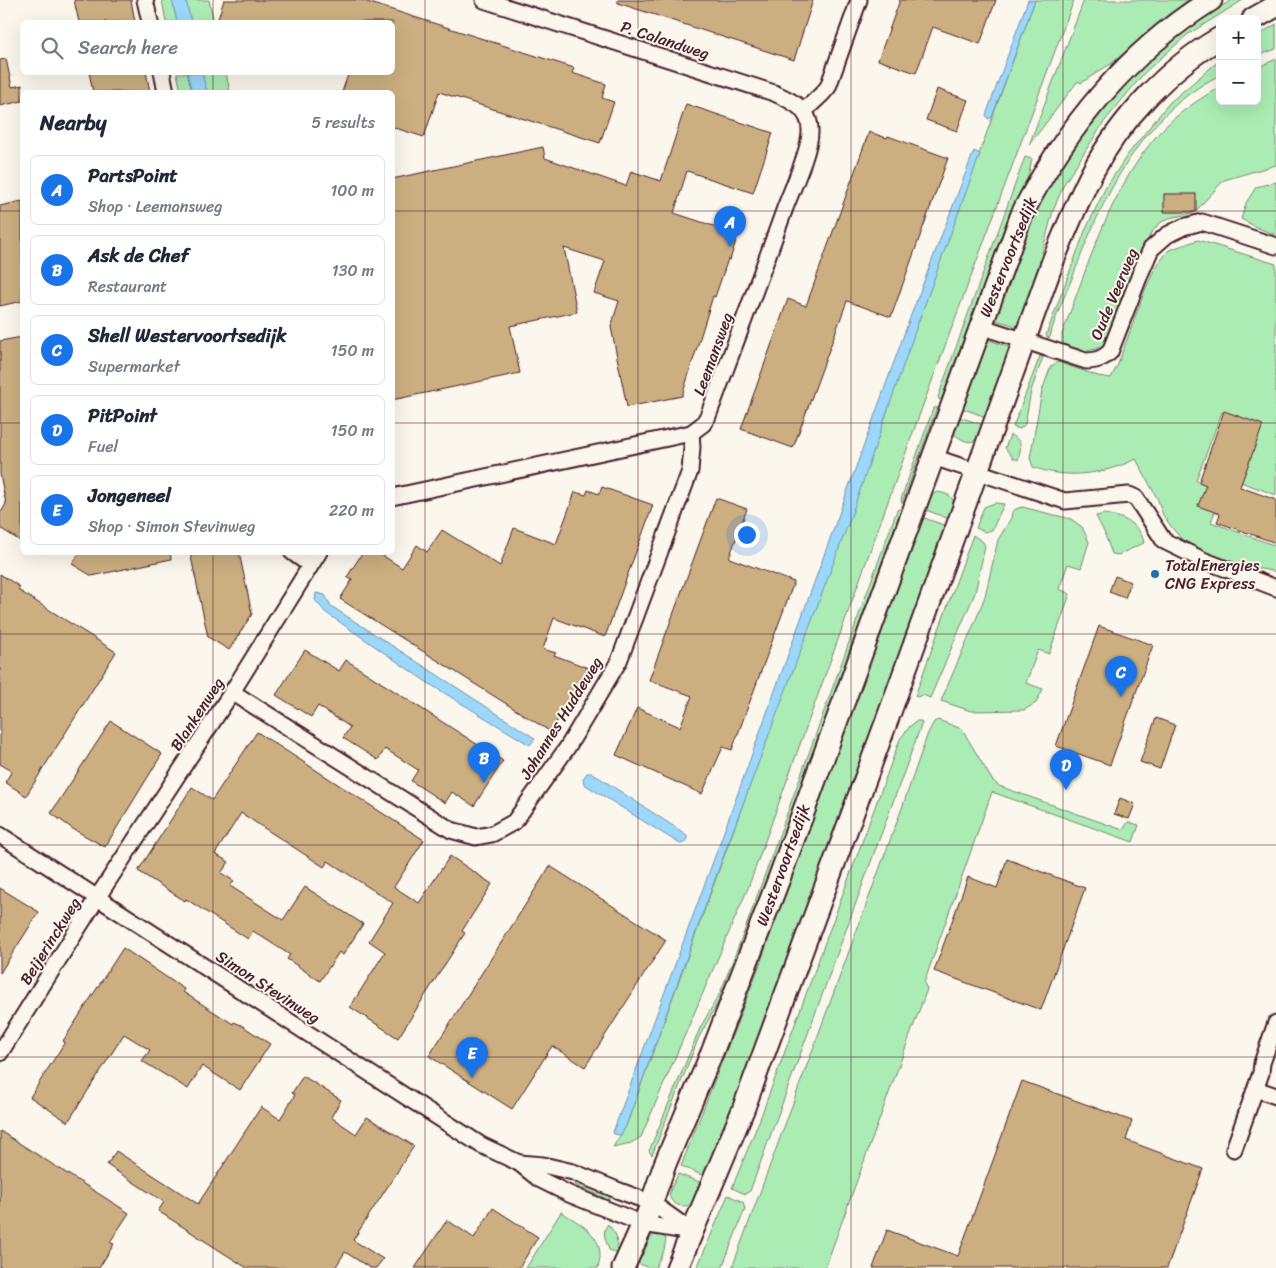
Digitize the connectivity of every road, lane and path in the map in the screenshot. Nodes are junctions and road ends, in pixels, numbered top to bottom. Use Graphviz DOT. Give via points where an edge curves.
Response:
graph roads {
  1 [pos="145,0"];
  2 [pos="484,0"];
  3 [pos="859,0"];
  4 [pos="1211,0"];
  5 [pos="1276,6"];
  6 [pos="1260,15"];
  7 [pos="150,20"];
  8 [pos="1216,41"];
  9 [pos="163,75"];
  10 [pos="166,90"];
  11 [pos="804,111"];
  12 [pos="1276,246"];
  13 [pos="980,326"];
  14 [pos="1024,340"];
  15 [pos="691,434"];
  16 [pos="934,457"];
  17 [pos="977,471"];
  18 [pos="395,497"];
  19 [pos="301,555"];
  20 [pos="314,559"];
  21 [pos="1276,588"];
  22 [pos="232,692"];
  23 [pos="0,835"];
  24 [pos="97,898"];
  25 [pos="1276,1023"];
  26 [pos="0,1053"];
  27 [pos="1256,1089"];
  28 [pos="1276,1096"];
  29 [pos="1234,1149"];
  30 [pos="519,1163"];
  31 [pos="652,1204"];
  32 [pos="643,1224"];
  33 [pos="692,1232"];
  34 [pos="623,1268"];
  35 [pos="677,1268"];
  1 -- 7 [label="street"];
  2 -- 11 [label="street, P. Calandweg" via="774,93 793,101"];
  3 -- 11 [label="street" via="828,87"];
  4 -- 13 [label="main road, Westervoortsedijk" via="1140,54 1106,89 1066,139 1022,214"];
  5 -- 6 [label="main road"];
  8 -- 14 [label="main road" via="1161,83 1105,151 1075,207"];
  9 -- 10 [label="street"];
  11 -- 15 [label="street, Leemansweg" via="810,132 805,153 708,416"];
  12 -- 14 [label="street, Oude Veerweg" via="1202,222 1183,227 1167,235 1151,250 1110,352 1102,359 1086,362"];
  13 -- 14 [label="street, Oude Veerweg"];
  13 -- 16 [label="main road, Westervoortsedijk"];
  14 -- 17 [label="main road"];
  15 -- 18 [label="street"];
  15 -- 22 [label="street, Johannes Huddeweg" via="690,471 619,660 567,748 514,822 492,834 476,837 451,830"];
  16 -- 17 [label="street"];
  16 -- 31 [label="main road, Westervoortsedijk" via="780,876"];
  17 -- 21 [label="street" via="1065,500 1129,494 1136,498 1164,541"];
  17 -- 33 [label="main road" via="743,1110"];
  19 -- 20 [label="street, Blankenweg"];
  20 -- 22 [label="street, Blankenweg"];
  22 -- 24 [label="street, Blankenweg"];
  23 -- 24 [label="street, Simon Stevinweg"];
  24 -- 26 [label="street, Beijerinckweg"];
  24 -- 30 [label="street, Simon Stevinweg" via="481,1145"];
  25 -- 27 [label="street"];
  27 -- 28 [label="street"];
  27 -- 29 [label="street"];
  30 -- 31 [label="street, Simon Stevinweg" via="573,1172"];
  30 -- 32 [label="street, Simon Stevinweg" via="538,1180"];
  31 -- 32 [label="main road, Westervoortsedijk"];
  31 -- 33 [label="street, Simon Stevinweg"];
  32 -- 33 [label="street, Simon Stevinweg"];
  32 -- 34 [label="main road, Westervoortsedijk"];
  33 -- 35 [label="main road"];
}
